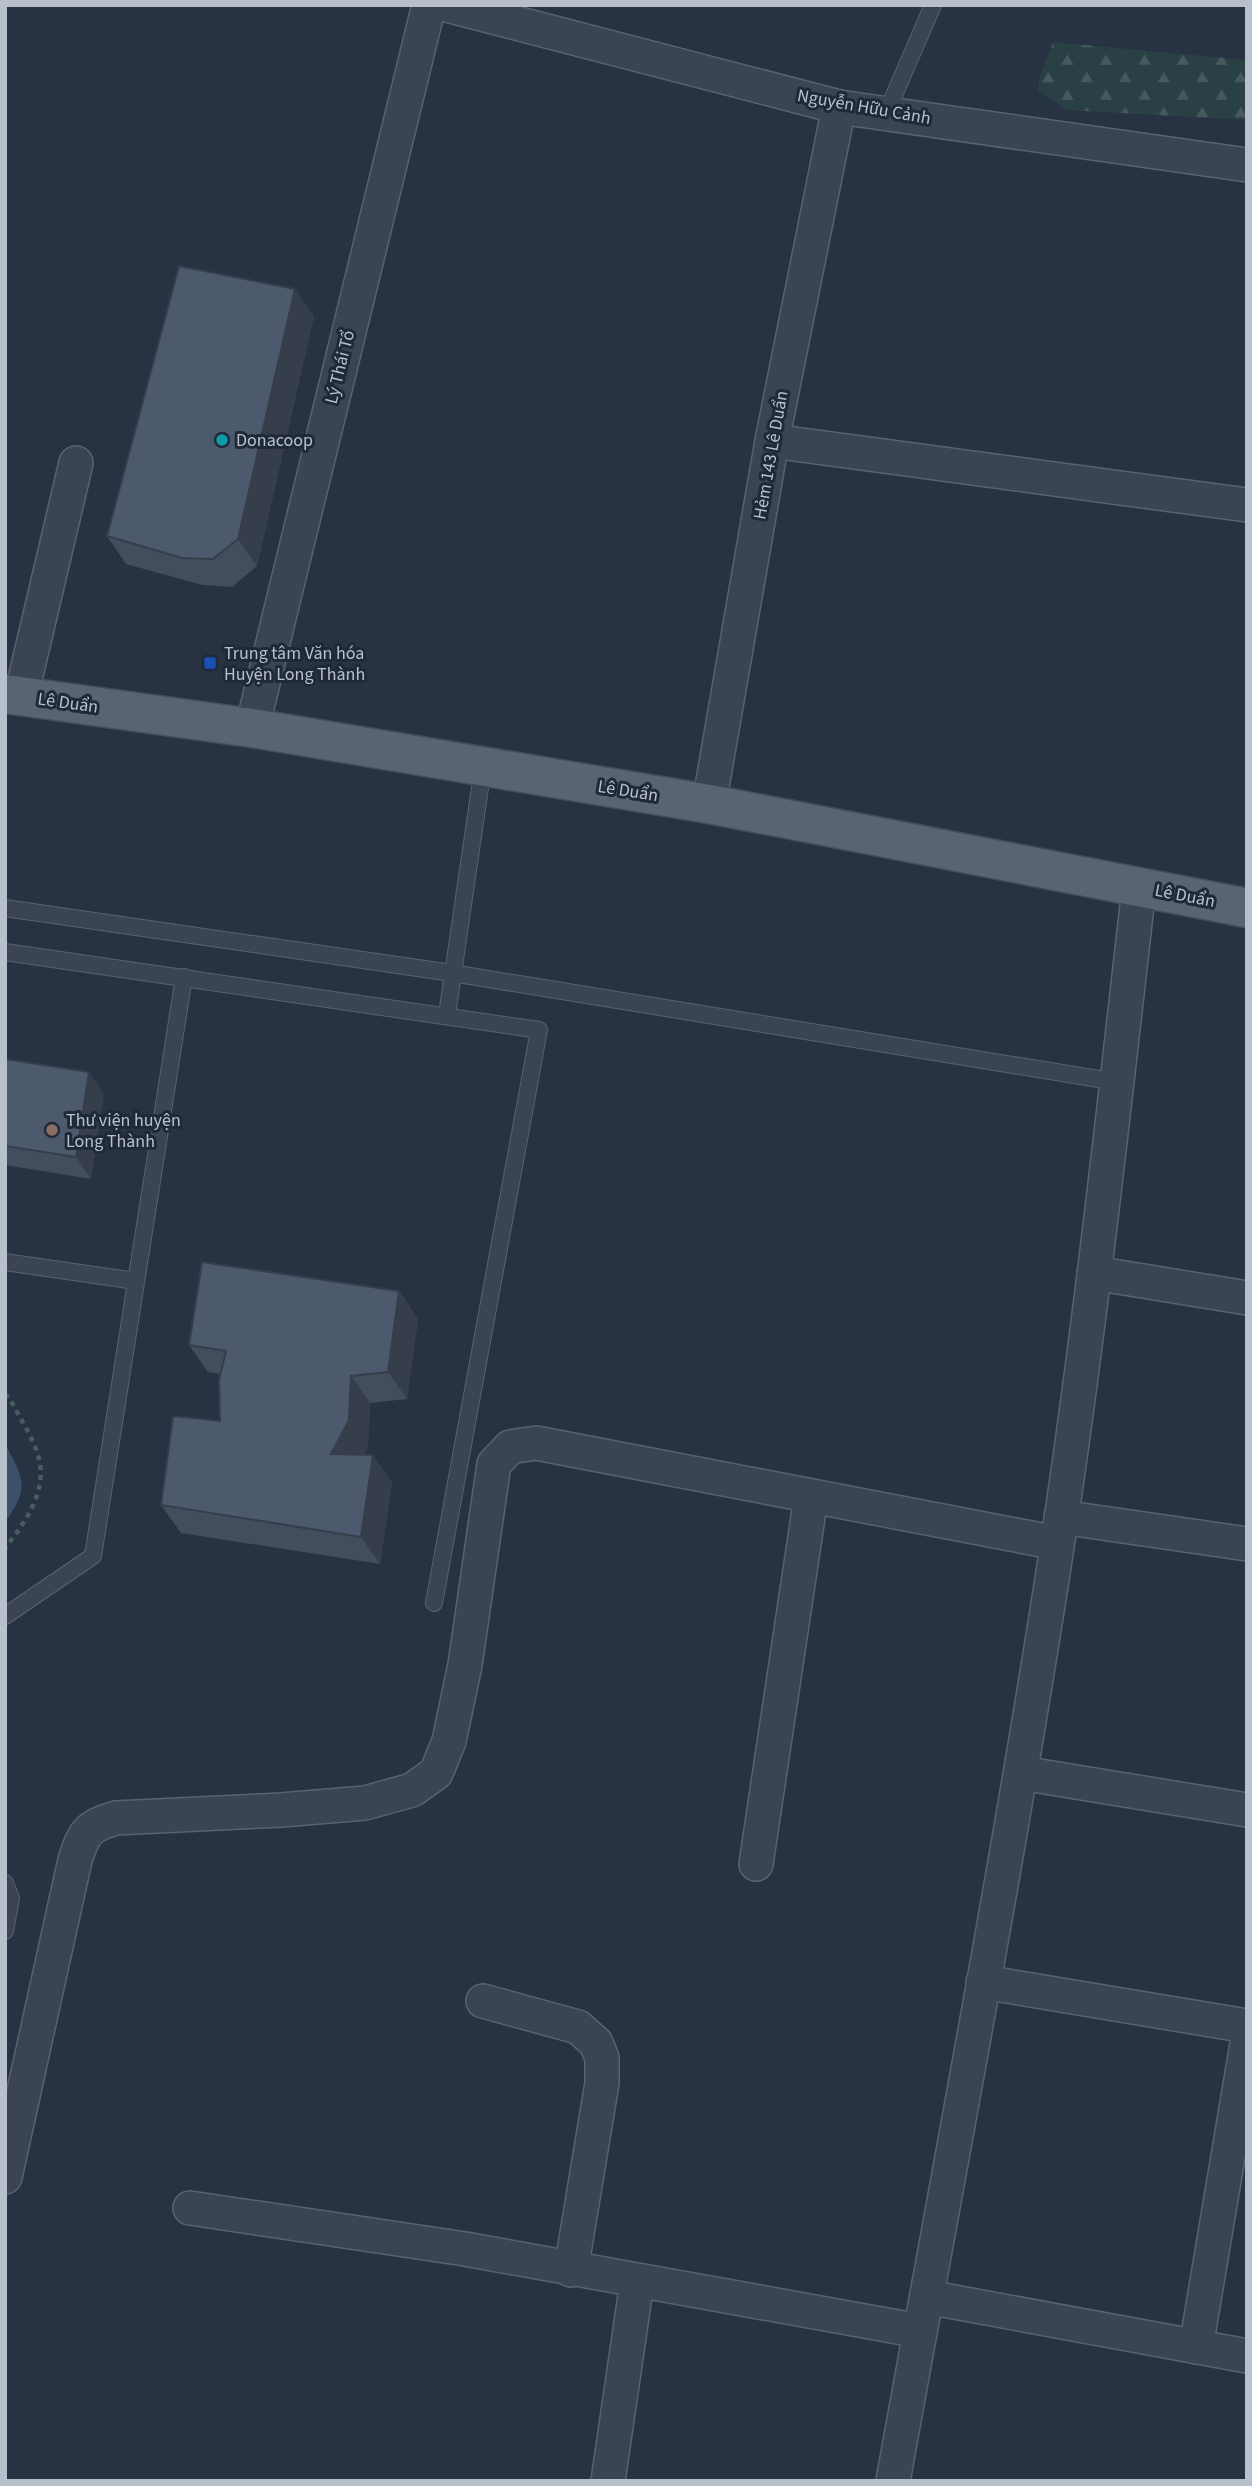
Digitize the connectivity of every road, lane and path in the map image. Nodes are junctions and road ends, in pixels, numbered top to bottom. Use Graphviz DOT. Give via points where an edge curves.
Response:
graph roads {
  1 [pos="429,5"];
  2 [pos="447,5"];
  3 [pos="933,5"];
  4 [pos="839,107"];
  5 [pos="886,114"];
  6 [pos="1247,165"];
  7 [pos="772,442"];
  8 [pos="76,463"];
  9 [pos="1247,505"];
  10 [pos="13,695"];
  11 [pos="252,728"];
  12 [pos="483,767"];
  13 [pos="709,804"];
  14 [pos="1139,888"];
  15 [pos="5,908"];
  16 [pos="1247,908"];
  17 [pos="5,952"];
  18 [pos="452,973"];
  19 [pos="184,978"];
  20 [pos="447,1015"];
  21 [pos="1117,1082"];
  22 [pos="5,1262"];
  23 [pos="1094,1273"];
  24 [pos="136,1281"];
  25 [pos="1247,1298"];
  26 [pos="5,1394"];
  27 [pos="811,1497"];
  28 [pos="1059,1530"];
  29 [pos="1247,1544"];
  30 [pos="5,1548"];
  31 [pos="435,1603"];
  32 [pos="5,1616"];
  33 [pos="1021,1773"];
  34 [pos="1247,1810"];
  35 [pos="756,1864"];
  36 [pos="5,1883"];
  37 [pos="5,1931"];
  38 [pos="983,1982"];
  39 [pos="483,2001"];
  40 [pos="1247,2026"];
  41 [pos="1247,2044"];
  42 [pos="5,2177"];
  43 [pos="190,2208"];
  44 [pos="571,2270"];
  45 [pos="637,2282"];
  46 [pos="926,2297"];
  47 [pos="920,2331"];
  48 [pos="1196,2347"];
  49 [pos="1247,2356"];
  50 [pos="608,2481"];
  51 [pos="893,2481"];
  1 -- 11 [label="street, Lý Thái Tổ"];
  2 -- 4 [label="street, Nguyễn Hữu Cảnh"];
  3 -- 5 [label="lane"];
  4 -- 5 [label="street, Nguyễn Hữu Cảnh"];
  4 -- 7 [label="street, Hẻm 143 Lê Duẩn"];
  5 -- 6 [label="street, Nguyễn Hữu Cảnh"];
  7 -- 9 [label="street"];
  7 -- 13 [label="street, Hẻm 143 Lê Duẩn"];
  8 -- 10 [label="street"];
  10 -- 11 [label="main road, Lê Duẩn"];
  11 -- 12 [label="main road, Lê Duẩn"];
  12 -- 13 [label="main road, Lê Duẩn"];
  12 -- 18 [label="lane"];
  13 -- 14 [label="main road, Lê Duẩn"];
  14 -- 16 [label="main road, Lê Duẩn"];
  14 -- 21 [label="street"];
  15 -- 18 [label="lane"];
  17 -- 19 [label="lane"];
  18 -- 20 [label="lane"];
  18 -- 21 [label="lane"];
  19 -- 20 [label="lane"];
  19 -- 24 [label="lane"];
  20 -- 31 [label="lane" via="539,1030"];
  21 -- 23 [label="street"];
  22 -- 24 [label="lane"];
  23 -- 25 [label="street"];
  23 -- 28 [label="street"];
  24 -- 32 [label="lane" via="93,1556"];
  26 -- 30 [label="path" via="39,1458 40,1483 23,1525"];
  27 -- 28 [label="street"];
  27 -- 35 [label="street"];
  27 -- 42 [label="street" via="536,1443 510,1447 494,1464 465,1665 449,1741 436,1773 412,1790 365,1803 116,1818 96,1823 82,1837"];
  28 -- 29 [label="street"];
  28 -- 33 [label="street"];
  33 -- 34 [label="street"];
  33 -- 38 [label="street"];
  36 -- 37 [label="lane" via="11,1898"];
  38 -- 40 [label="street"];
  38 -- 46 [label="street"];
  39 -- 44 [label="street" via="578,2027 596,2043 603,2058"];
  41 -- 48 [label="street"];
  43 -- 44 [label="street" via="465,2249"];
  44 -- 45 [label="street"];
  45 -- 47 [label="street"];
  45 -- 50 [label="street"];
  46 -- 47 [label="street"];
  46 -- 48 [label="street"];
  47 -- 51 [label="street"];
  48 -- 49 [label="street"];
}
